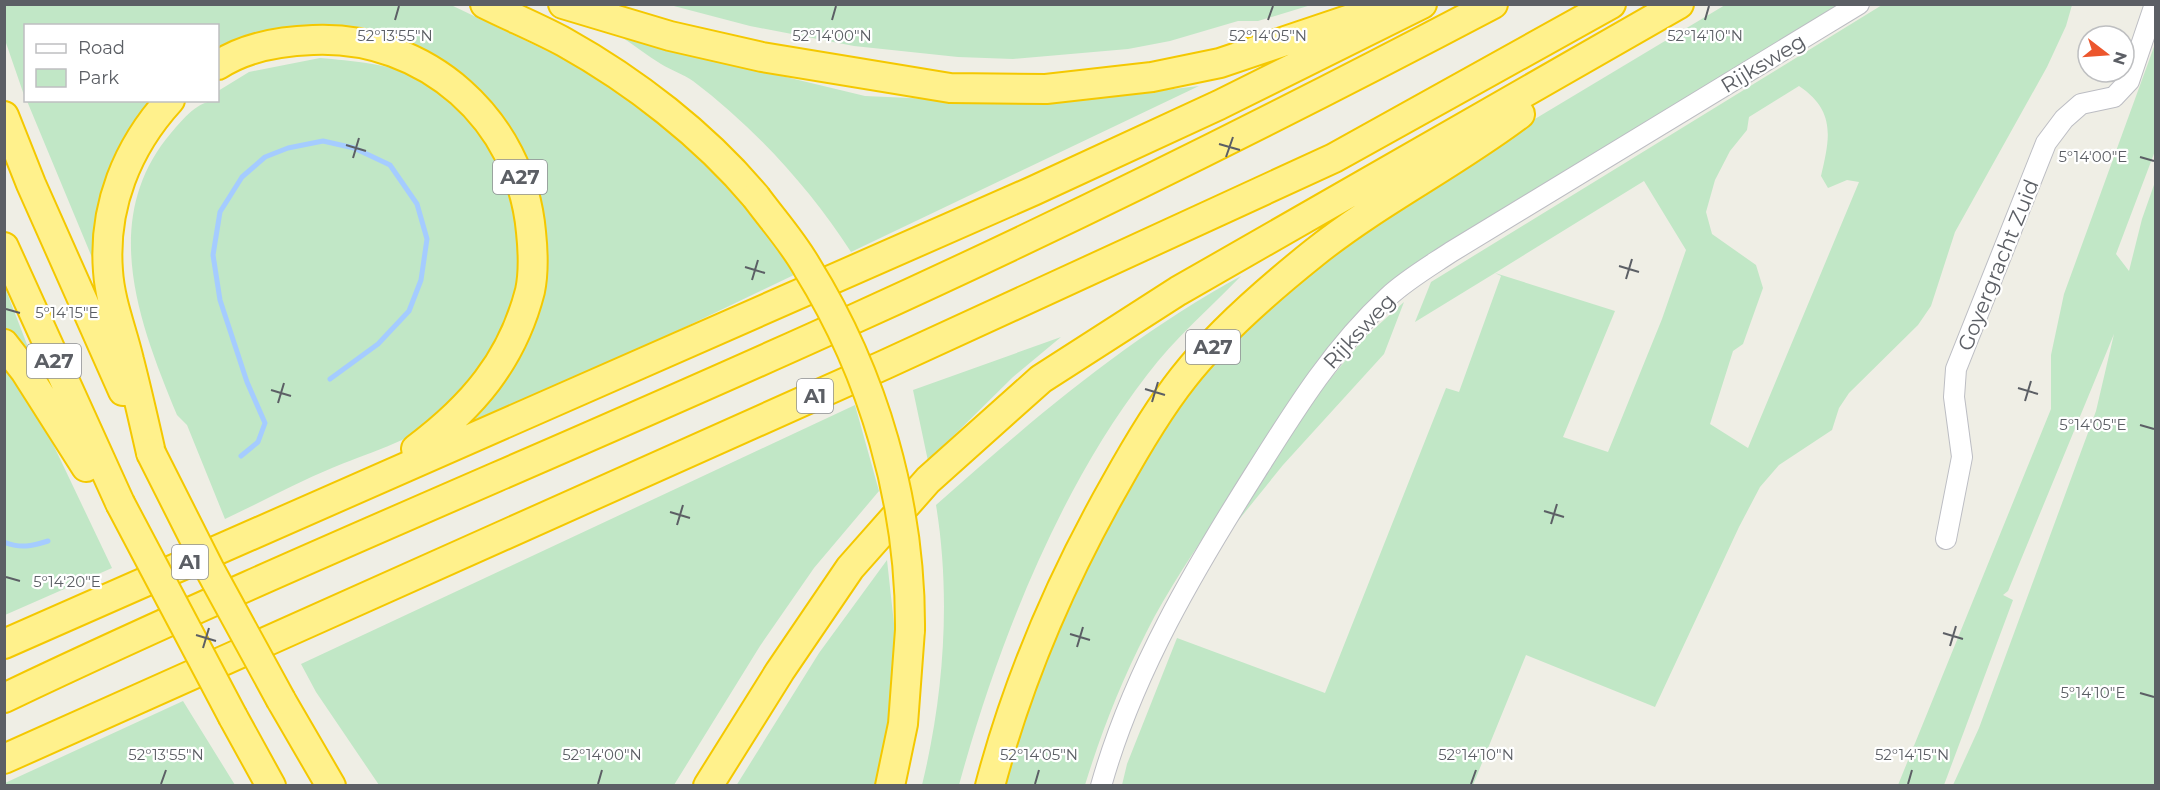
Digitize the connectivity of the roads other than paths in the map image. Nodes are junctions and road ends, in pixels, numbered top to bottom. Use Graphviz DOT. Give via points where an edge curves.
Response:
graph roads {
  1 [pos="485,4"];
  2 [pos="563,4"];
  3 [pos="1394,4"];
  4 [pos="1422,4"];
  5 [pos="1493,4"];
  6 [pos="1611,4"];
  7 [pos="1679,4"];
  8 [pos="1859,4"];
  9 [pos="2155,4"];
  10 [pos="1608,47"];
  11 [pos="219,64"];
  12 [pos="168,102"];
  13 [pos="4,116"];
  14 [pos="4,247"];
  15 [pos="4,344"];
  16 [pos="152,453"];
  17 [pos="99,476"];
  18 [pos="376,479"];
  19 [pos="1946,539"];
  20 [pos="163,622"];
  21 [pos="4,644"];
  22 [pos="4,677"];
  23 [pos="4,698"];
  24 [pos="4,759"];
  25 [pos="712,781"];
  26 [pos="271,786"];
  27 [pos="331,786"];
  28 [pos="890,786"];
  29 [pos="990,786"];
  30 [pos="1101,786"];
  1 -- 28 [label="highway, A1, bridge" via="564,42 639,91 714,152 756,197 812,274 873,405 904,533 910,630 903,724"];
  2 -- 3 [label="highway" via="648,30 762,57 950,88 1046,89 1220,63"];
  4 -- 18 [label="highway, A1" via="1261,85 1033,191"];
  5 -- 20 [label="highway, A1" via="1278,117 856,318"];
  6 -- 24 [label="highway, A1" via="1334,158 884,365"];
  7 -- 10 [label="highway"];
  8 -- 30 [label="street, Rijksweg" via="1451,252 1389,295 1345,341 1312,384 1194,570 1137,688"];
  9 -- 19 [label="street, Goyergracht Zuid" via="2128,81 2114,97 2082,104 2064,119 2046,143 1956,369 1954,397 1962,457"];
  10 -- 25 [label="highway" via="1178,291 1041,379 928,480 850,568"];
  10 -- 29 [label="highway, A27" via="1491,136 1315,252 1257,300 1183,378 1137,446 1084,540 1043,628 1006,725"];
  11 -- 18 [label="highway, A27" via="267,44 338,39 376,45 416,60 451,83 480,110 520,176 530,216 530,288 521,320 502,360 481,392 449,424"];
  12 -- 16 [label="highway, A27" via="148,124 131,155 117,188 108,233 113,305"];
  13 -- 16 [label="highway, A27"];
  14 -- 17 [label="highway, A27"];
  15 -- 17 [label="highway"];
  16 -- 27 [label="highway, A27, bridge" via="210,570"];
  17 -- 26 [label="highway, A27, bridge" via="120,503"];
  18 -- 21 [label="highway, A1"];
  20 -- 22 [label="highway, A1"];
  20 -- 23 [label="highway, A1"];
}
